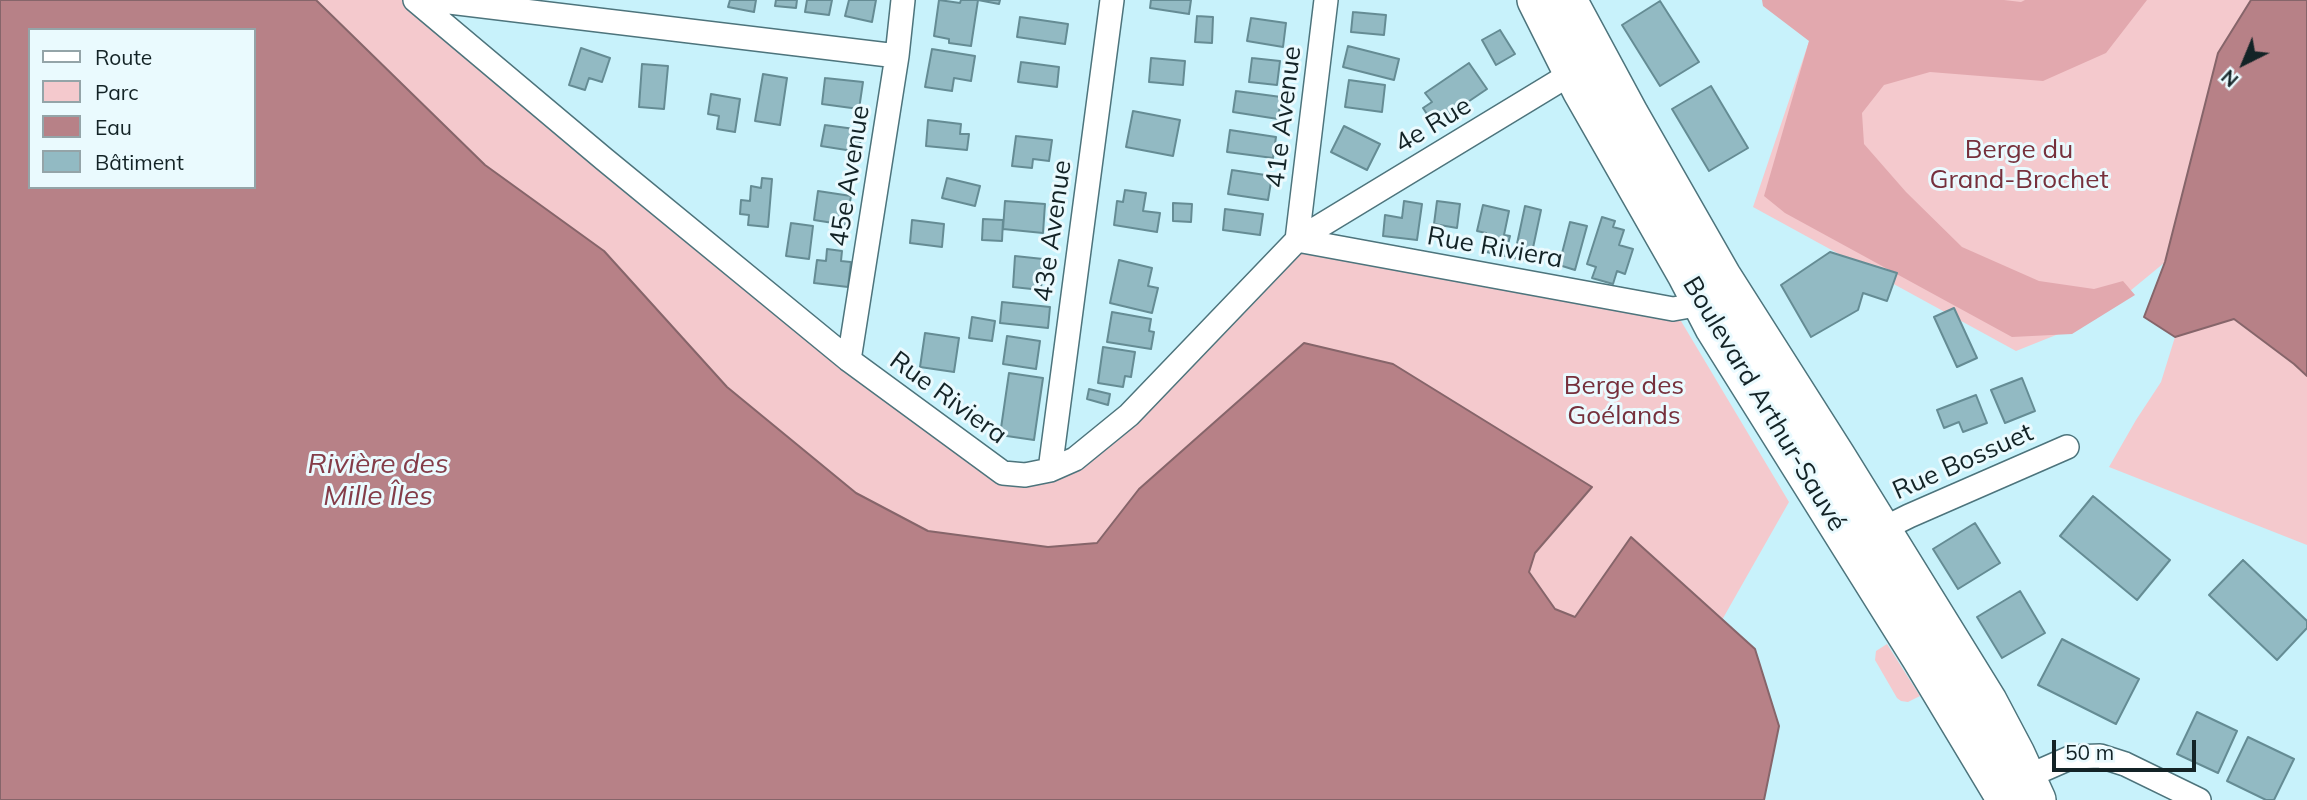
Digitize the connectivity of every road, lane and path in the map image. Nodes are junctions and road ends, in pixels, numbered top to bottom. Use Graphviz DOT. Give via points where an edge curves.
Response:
graph roads {
  1 [pos="415,0"];
  2 [pos="433,0"];
  3 [pos="903,0"];
  4 [pos="1112,0"];
  5 [pos="1326,0"];
  6 [pos="1536,0"];
  7 [pos="1568,0"];
  8 [pos="897,56"];
  9 [pos="1586,65"];
  10 [pos="1297,240"];
  11 [pos="1715,296"];
  12 [pos="849,360"];
  13 [pos="2067,447"];
  14 [pos="1050,470"];
  15 [pos="1883,530"];
  16 [pos="2017,791"];
  17 [pos="2199,800"];
  1 -- 12 [label="street, Rue Riviera"];
  2 -- 8 [label="street"];
  3 -- 8 [label="street, 45e Avenue"];
  4 -- 14 [label="street, 43e Avenue"];
  5 -- 10 [label="street, 41e Avenue"];
  6 -- 9 [label="main road, Boulevard Arthur-Sauvé"];
  7 -- 9 [label="main road, Boulevard Arthur-Sauvé"];
  8 -- 12 [label="street, 45e Avenue"];
  9 -- 10 [label="street, 4e Rue"];
  9 -- 11 [label="main road, Boulevard Arthur-Sauvé"];
  10 -- 11 [label="street, Rue Riviera" via="1673,309"];
  10 -- 14 [label="street, Rue Riviera" via="1129,415 1075,458"];
  11 -- 15 [label="main road, Boulevard Arthur-Sauvé"];
  11 -- 16 [label="main road, Boulevard Arthur-Sauvé"];
  12 -- 14 [label="street, Rue Riviera" via="1003,473"];
  13 -- 15 [label="street, Rue Bossuet"];
  15 -- 16 [label="main road, Boulevard Arthur-Sauvé" via="1983,693"];
  16 -- 17 [label="street" via="2072,757 2100,756"];
}
